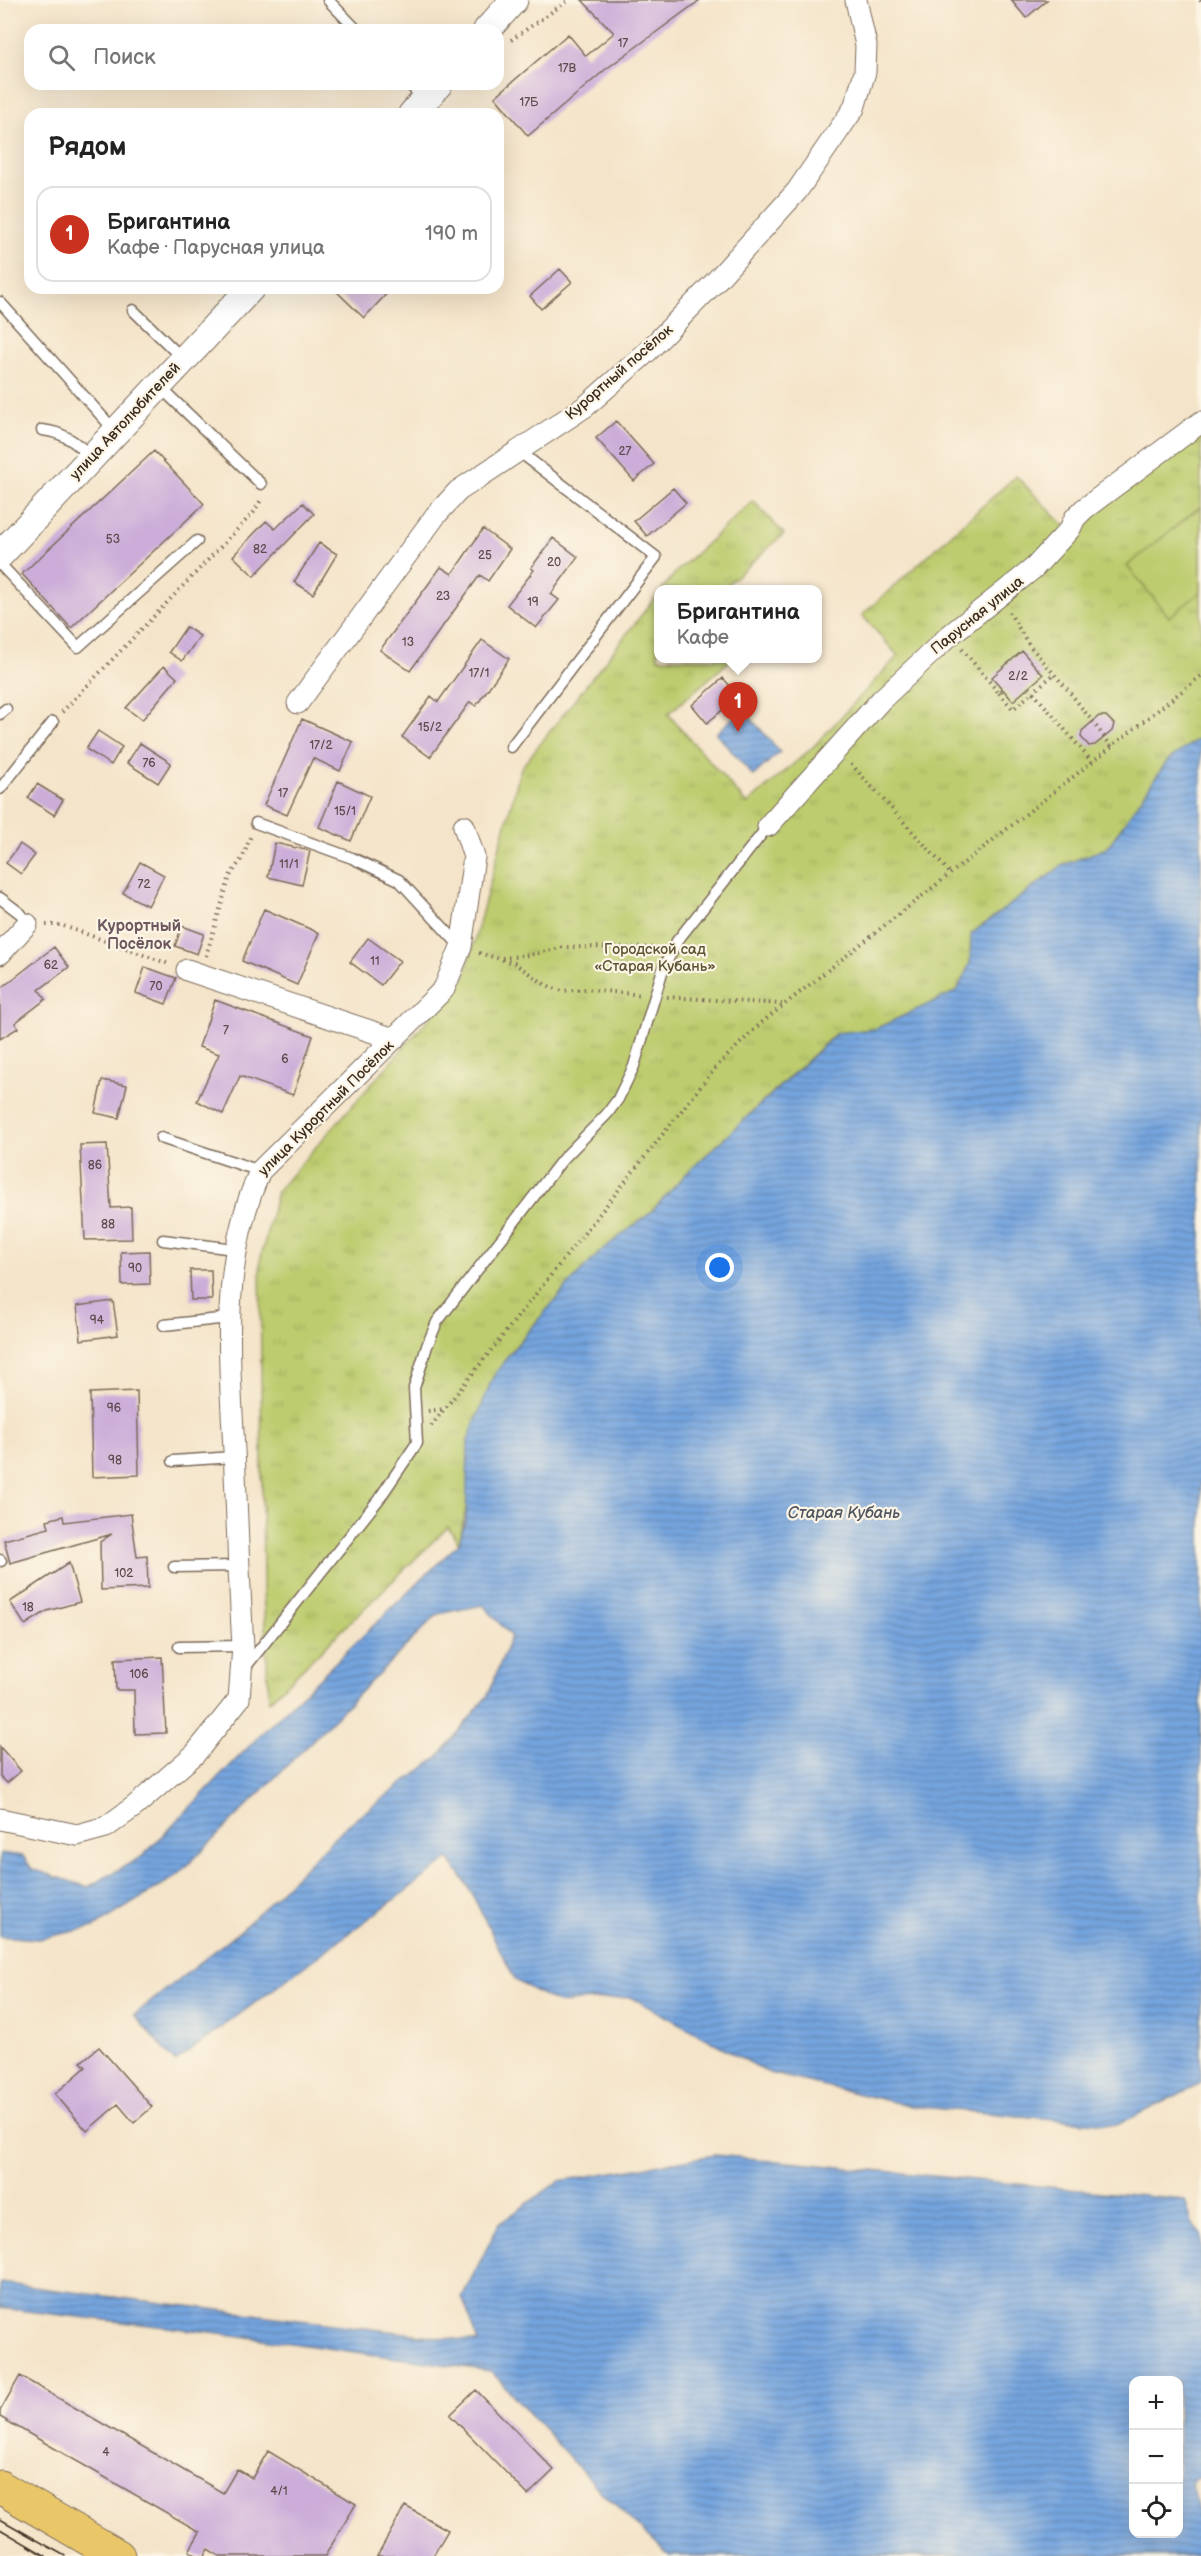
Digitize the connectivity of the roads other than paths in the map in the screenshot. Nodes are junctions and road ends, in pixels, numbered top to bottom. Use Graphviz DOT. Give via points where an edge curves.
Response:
graph roads {
  1 [pos="328,0"];
  2 [pos="514,0"];
  3 [pos="856,0"];
  4 [pos="351,24"];
  5 [pos="502,24"];
  6 [pos="245,294"];
  7 [pos="0,302"];
  8 [pos="133,310"];
  9 [pos="184,359"];
  10 [pos="158,386"];
  11 [pos="1201,422"];
  12 [pos="42,430"];
  13 [pos="115,431"];
  14 [pos="520,452"];
  15 [pos="91,457"];
  16 [pos="261,484"];
  17 [pos="197,541"];
  18 [pos="0,555"];
  19 [pos="0,564"];
  20 [pos="298,703"];
  21 [pos="53,722"];
  22 [pos="511,747"];
  23 [pos="0,789"];
  24 [pos="256,823"];
  25 [pos="465,826"];
  26 [pos="768,826"];
  27 [pos="0,898"];
  28 [pos="27,924"];
  29 [pos="461,947"];
  30 [pos="0,954"];
  31 [pos="194,973"];
  32 [pos="394,1039"];
  33 [pos="161,1138"];
  34 [pos="260,1171"];
  35 [pos="164,1240"];
  36 [pos="234,1249"];
  37 [pos="228,1318"];
  38 [pos="164,1325"];
  39 [pos="234,1457"];
  40 [pos="173,1461"];
  41 [pos="238,1566"];
  42 [pos="174,1567"];
  43 [pos="243,1646"];
  44 [pos="179,1647"];
  45 [pos="242,1671"];
  46 [pos="0,1819"];
  47 [pos="0,2487"];
  48 [pos="118,2556"];
  1 -- 4 [label="lane"];
  2 -- 5 [label="street"];
  3 -- 14 [label="street, Курортный посёлок" via="866,45 854,108 797,191 648,351 586,405"];
  6 -- 9 [label="street, улица Автолюбителей"];
  7 -- 13 [label="lane"];
  8 -- 9 [label="lane"];
  9 -- 10 [label="street, улица Автолюбителей"];
  10 -- 13 [label="street, улица Автолюбителей"];
  10 -- 16 [label="lane"];
  11 -- 26 [label="street, Парусная улица" via="1084,509 1052,550 950,635 882,700"];
  12 -- 15 [label="lane" via="57,432"];
  13 -- 15 [label="street, улица Автолюбителей"];
  14 -- 20 [label="street, Курортный посёлок" via="458,491 436,515"];
  14 -- 22 [label="lane" via="656,557"];
  15 -- 18 [label="street, улица Автолюбителей"];
  17 -- 19 [label="lane" via="78,647"];
  21 -- 23 [label="lane"];
  24 -- 29 [label="lane" via="352,858 399,880"];
  25 -- 29 [label="street, улица Курортный Посёлок" via="474,856"];
  26 -- 45 [label="lane" via="677,941 663,969 634,1066 618,1099 562,1160 437,1322 416,1381 417,1443 379,1499"];
  27 -- 28 [label="lane" via="21,914"];
  28 -- 30 [label="street"];
  29 -- 32 [label="street, улица Курортный Посёлок" via="444,988"];
  31 -- 32 [label="street"];
  32 -- 34 [label="street, улица Курортный Посёлок"];
  33 -- 34 [label="lane"];
  34 -- 36 [label="street, улица Курортный Посёлок"];
  35 -- 36 [label="lane"];
  36 -- 37 [label="street, улица Курортный Посёлок"];
  37 -- 38 [label="lane"];
  37 -- 39 [label="street, улица Курортный Посёлок"];
  39 -- 40 [label="lane"];
  39 -- 41 [label="street, улица Курортный Посёлок"];
  41 -- 42 [label="lane"];
  41 -- 43 [label="street, улица Курортный Посёлок"];
  43 -- 44 [label="lane"];
  43 -- 45 [label="street, улица Курортный Посёлок"];
  45 -- 46 [label="street, улица Курортный Посёлок" via="239,1699 195,1754 106,1827 77,1835"];
  47 -- 48 [label="main road"];
}
